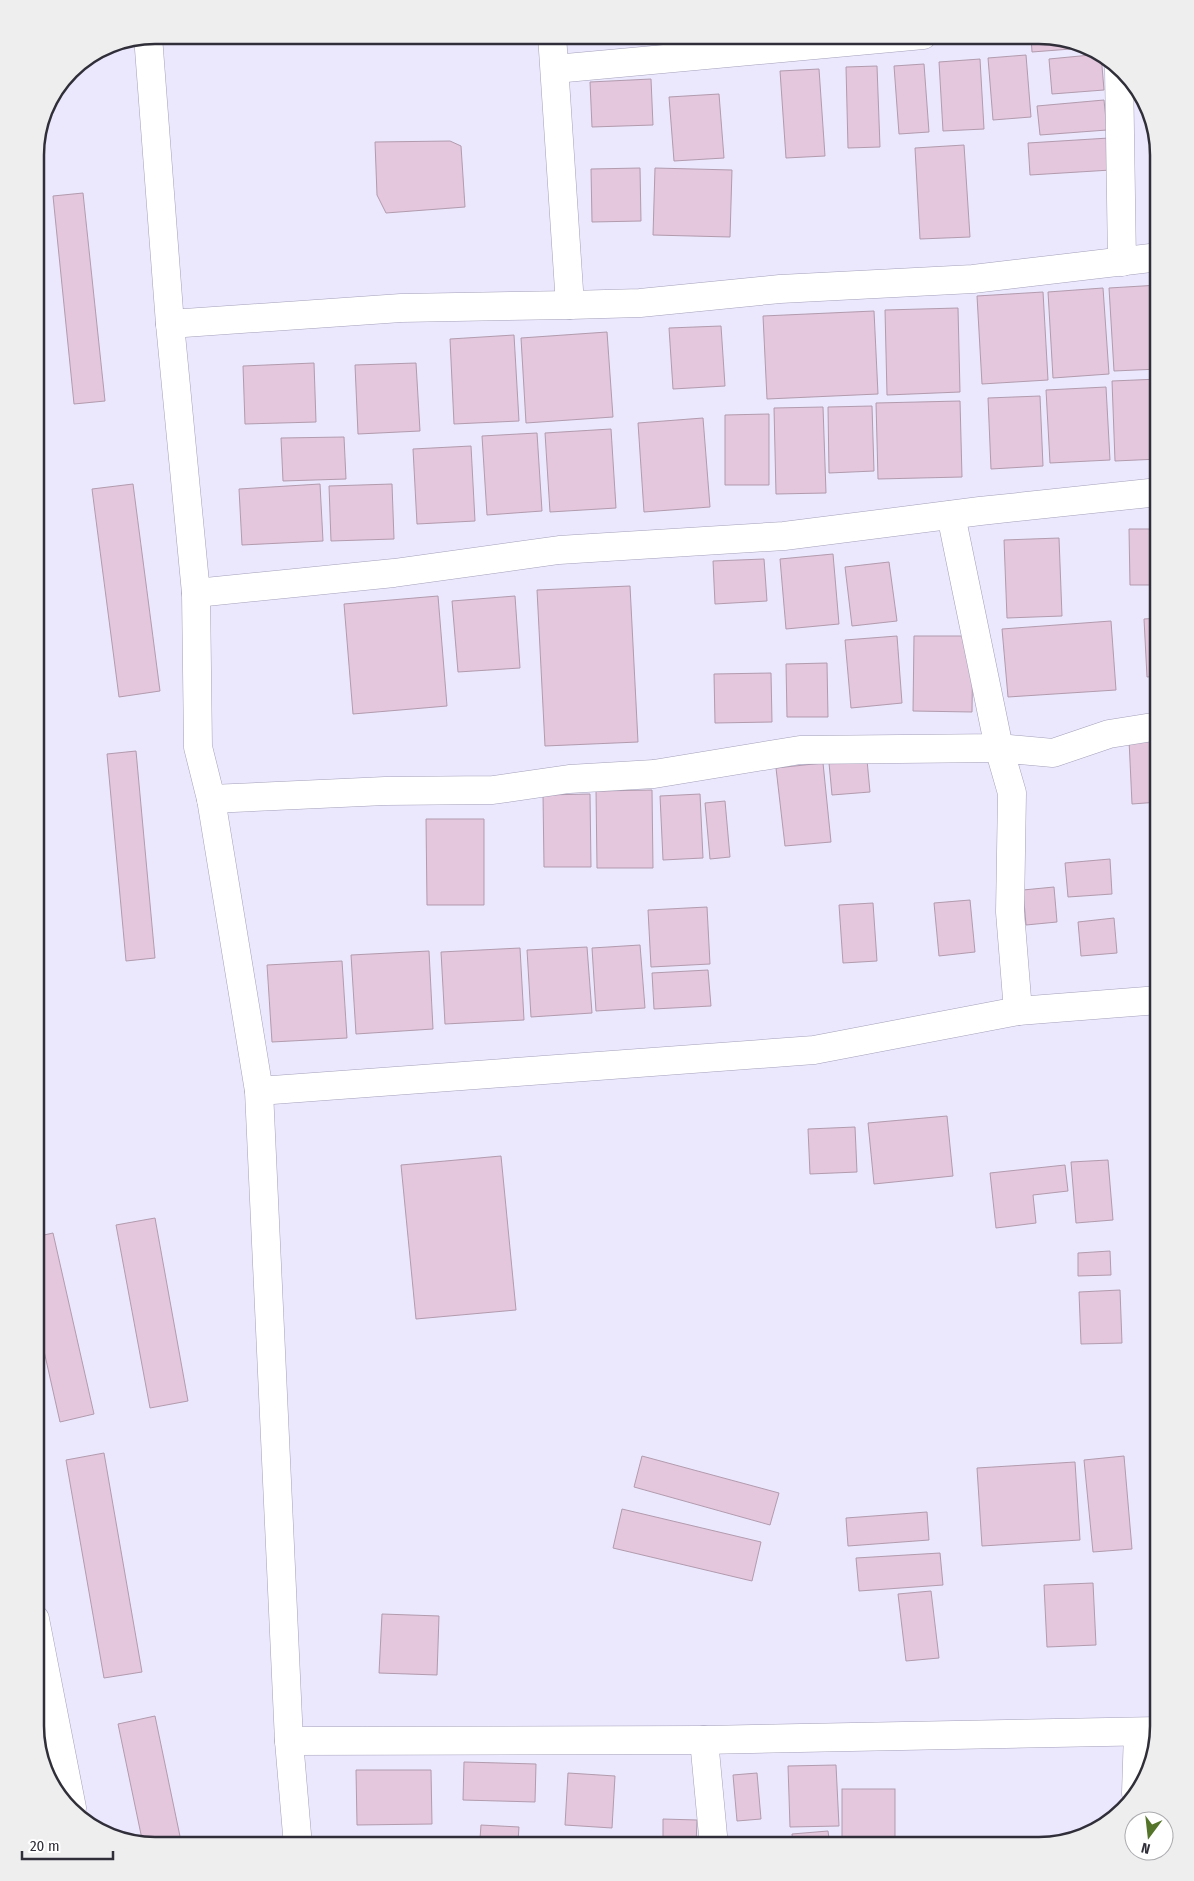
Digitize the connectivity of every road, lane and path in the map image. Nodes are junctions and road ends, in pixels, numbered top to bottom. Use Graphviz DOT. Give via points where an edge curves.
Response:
graph roads {
  1 [pos="149,44"];
  2 [pos="553,44"];
  3 [pos="826,44"];
  4 [pos="555,69"];
  5 [pos="1119,77"];
  6 [pos="1150,258"];
  7 [pos="1122,262"];
  8 [pos="570,305"];
  9 [pos="170,324"];
  10 [pos="1150,493"];
  11 [pos="951,515"];
  12 [pos="196,593"];
  13 [pos="1150,727"];
  14 [pos="999,748"];
  15 [pos="211,799"];
  16 [pos="1150,1001"];
  17 [pos="1018,1011"];
  18 [pos="259,1090"];
  19 [pos="44,1665"];
  20 [pos="1148,1732"];
  21 [pos="704,1740"];
  22 [pos="289,1741"];
  23 [pos="1140,1773"];
  24 [pos="70,1799"];
  25 [pos="297,1837"];
  26 [pos="713,1837"];
  1 -- 9 [label="street"];
  2 -- 4 [label="street"];
  3 -- 4 [label="street"];
  4 -- 8 [label="street"];
  5 -- 7 [label="street"];
  6 -- 7 [label="street"];
  7 -- 8 [label="street" via="973,279 780,289 640,303"];
  8 -- 9 [label="street" via="401,308"];
  9 -- 12 [label="street"];
  10 -- 11 [label="street"];
  11 -- 12 [label="street" via="784,536 559,550 394,573"];
  11 -- 14 [label="street"];
  12 -- 15 [label="street" via="198,747"];
  13 -- 14 [label="street" via="1109,734 1053,753"];
  14 -- 15 [label="street" via="800,750 654,774 569,779 493,790"];
  14 -- 17 [label="street" via="1012,792 1010,912"];
  15 -- 18 [label="street"];
  16 -- 17 [label="street"];
  17 -- 18 [label="street" via="814,1050"];
  18 -- 22 [label="street"];
  19 -- 24 [label="street"];
  20 -- 21 [label="street"];
  20 -- 23 [label="street"];
  21 -- 22 [label="street"];
  21 -- 26 [label="street"];
  22 -- 25 [label="street"];
}
